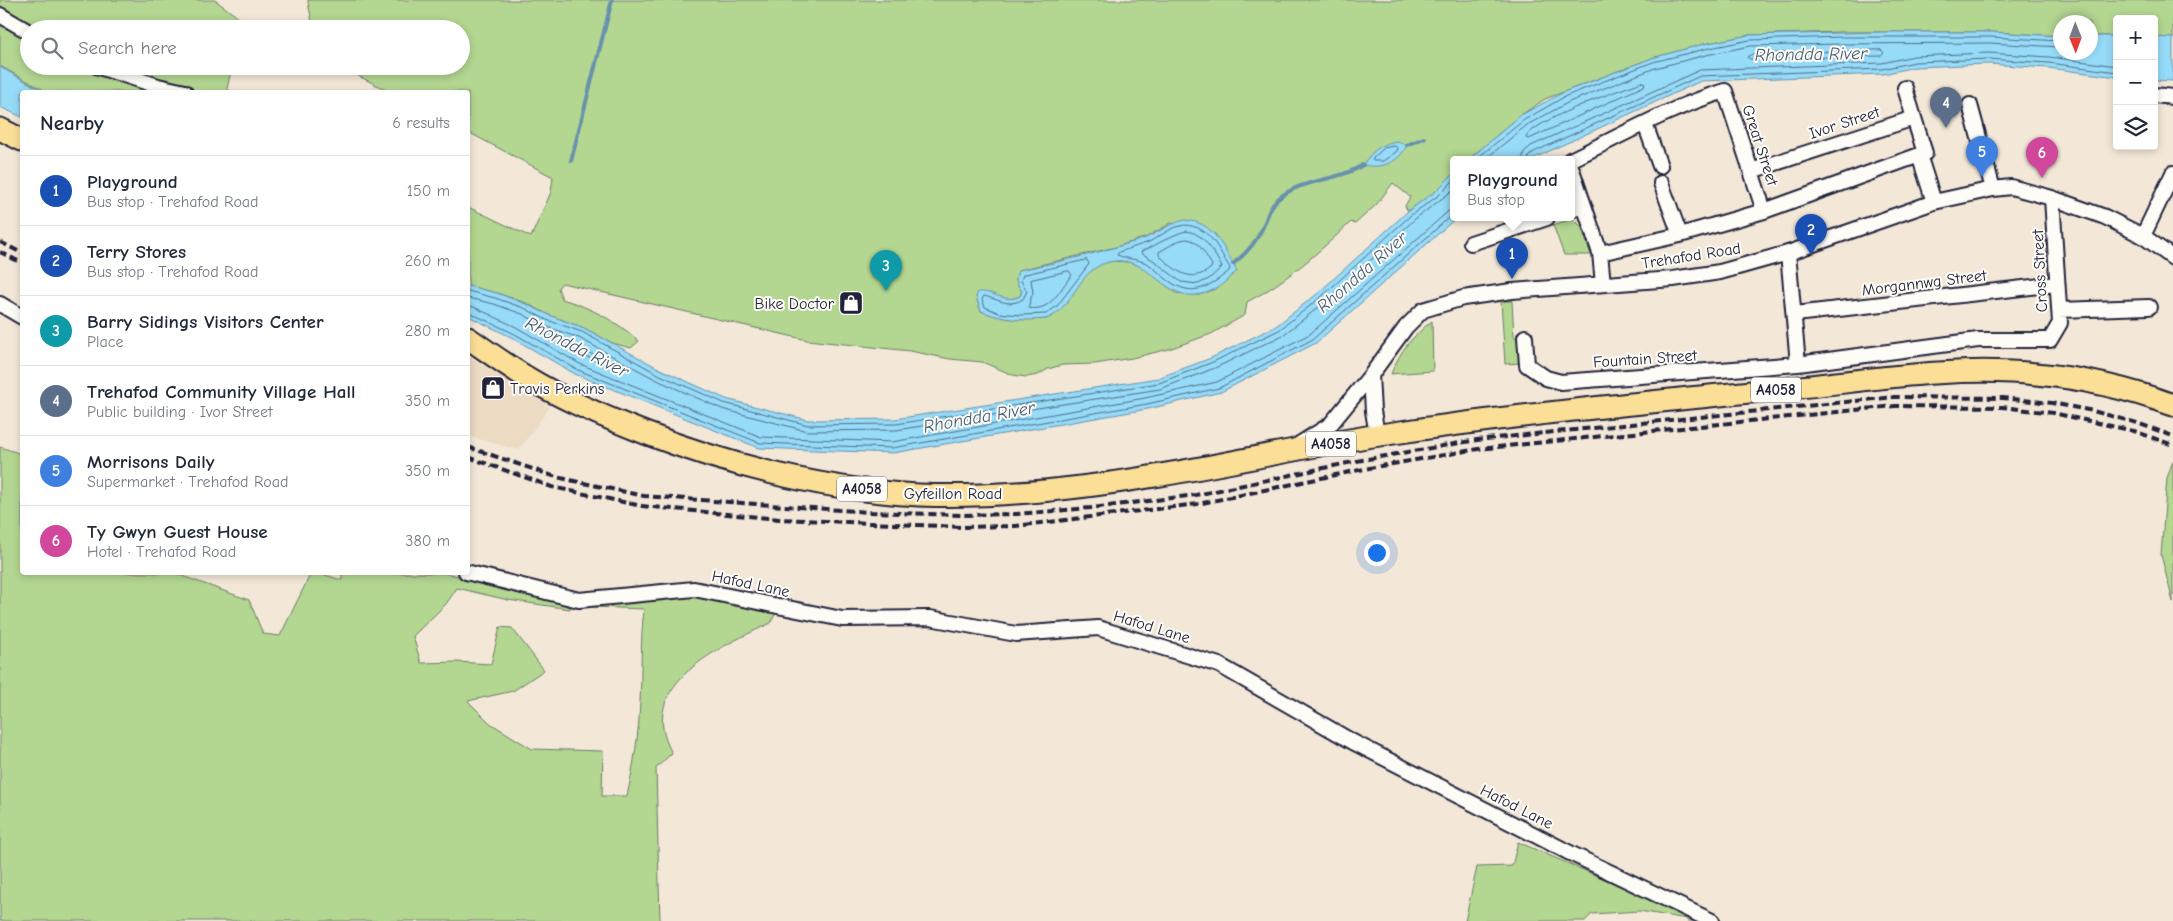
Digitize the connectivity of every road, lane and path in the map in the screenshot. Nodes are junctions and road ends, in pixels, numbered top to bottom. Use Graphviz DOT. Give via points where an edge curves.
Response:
graph roads {
  1 [pos="0,15"];
  2 [pos="20,27"];
  3 [pos="127,75"];
  4 [pos="1905,88"];
  5 [pos="178,90"];
  6 [pos="2158,95"];
  7 [pos="2173,97"];
  8 [pos="1970,105"];
  9 [pos="1914,118"];
  10 [pos="1645,124"];
  11 [pos="0,129"];
  12 [pos="20,139"];
  13 [pos="1922,154"];
  14 [pos="1575,158"];
  15 [pos="1660,166"];
  16 [pos="1751,171"];
  17 [pos="2173,173"];
  18 [pos="1661,182"];
  19 [pos="1993,189"];
  20 [pos="1575,194"];
  21 [pos="2052,198"];
  22 [pos="1934,202"];
  23 [pos="1577,208"];
  24 [pos="1764,211"];
  25 [pos="1538,221"];
  26 [pos="1680,235"];
  27 [pos="2144,236"];
  28 [pos="1470,243"];
  29 [pos="1600,253"];
  30 [pos="1788,253"];
  31 [pos="2173,258"];
  32 [pos="1603,284"];
  33 [pos="2057,284"];
  34 [pos="0,304"];
  35 [pos="2149,307"];
  36 [pos="2059,310"];
  37 [pos="1795,314"];
  38 [pos="20,316"];
  39 [pos="1525,337"];
  40 [pos="470,339"];
  41 [pos="1798,364"];
  42 [pos="1371,375"];
  43 [pos="2173,405"];
  44 [pos="1377,435"];
  45 [pos="1286,453"];
  46 [pos="470,573"];
  47 [pos="1712,921"];
  1 -- 2 [label="street"];
  3 -- 5 [label="street"];
  4 -- 9 [label="street"];
  6 -- 7 [label="street"];
  8 -- 19 [label="street"];
  9 -- 13 [label="street"];
  9 -- 16 [label="street, Ivor Street"];
  10 -- 14 [label="street"];
  10 -- 15 [label="street"];
  10 -- 16 [label="street, Great Street" via="1725,91"];
  11 -- 12 [label="main road"];
  13 -- 22 [label="street"];
  13 -- 24 [label="street"];
  16 -- 24 [label="street, Great Street"];
  17 -- 27 [label="street"];
  18 -- 26 [label="street"];
  19 -- 21 [label="street, Trehafod Road" via="2011,187"];
  19 -- 22 [label="street, Trehafod Road"];
  20 -- 23 [label="street"];
  21 -- 27 [label="street, Trehafod Road" via="2106,217"];
  21 -- 33 [label="street, Cross Street"];
  22 -- 30 [label="street, Trehafod Road"];
  23 -- 29 [label="street"];
  24 -- 26 [label="street"];
  25 -- 28 [label="street"];
  26 -- 29 [label="street"];
  27 -- 31 [label="street, Trehafod Road"];
  29 -- 32 [label="street"];
  30 -- 32 [label="street, Trehafod Road" via="1713,273"];
  30 -- 37 [label="street"];
  32 -- 42 [label="street, Trehafod Road" via="1463,298 1423,310 1406,327"];
  33 -- 36 [label="street, Cross Street"];
  33 -- 37 [label="street, Morgannwg Street"];
  34 -- 38 [label="street"];
  35 -- 36 [label="street"];
  36 -- 41 [label="street, Cross Street" via="2060,323 2050,340 1978,340"];
  37 -- 41 [label="street"];
  39 -- 41 [label="street, Fountain Street" via="1527,365 1546,378 1561,382"];
  40 -- 45 [label="main road, Gyfeillon Road / A4058" via="528,379 610,420 691,450 767,473 839,486 919,494 1034,491 1156,476"];
  42 -- 44 [label="street"];
  42 -- 45 [label="street, Trehafod Road" via="1330,426"];
  43 -- 44 [label="main road, A4058" via="2072,378 2034,373 1953,373 1554,413"];
  44 -- 45 [label="main road, Gyfeillon Road / A4058"];
  46 -- 47 [label="street, Hafod Lane" via="579,600 694,589 842,619 930,618 1016,634 1098,628 1219,665 1362,746 1570,853"];
}
